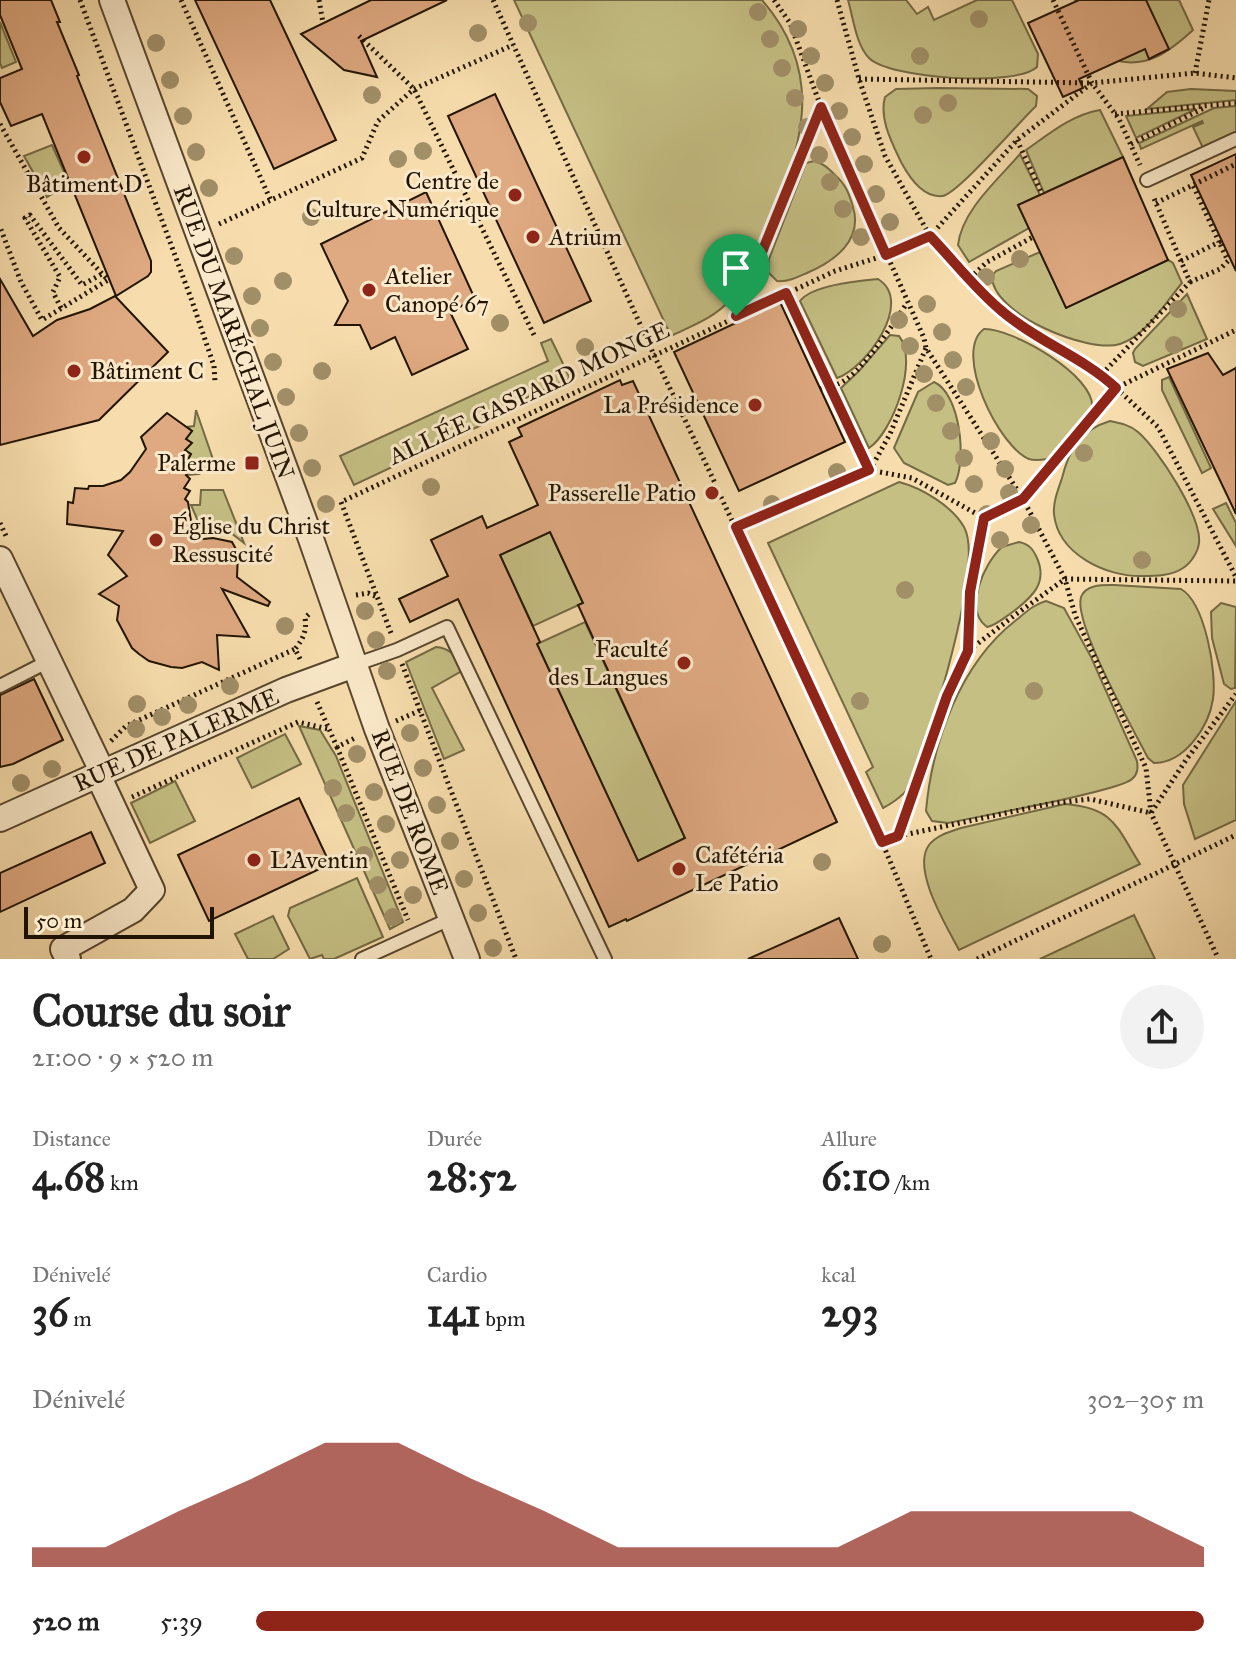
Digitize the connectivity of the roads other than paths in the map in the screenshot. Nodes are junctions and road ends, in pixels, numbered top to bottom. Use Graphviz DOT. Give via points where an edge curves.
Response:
graph roads {
  1 [pos="112,0"];
  2 [pos="1236,139"];
  3 [pos="1147,180"];
  4 [pos="0,559"];
  5 [pos="49,661"];
  6 [pos="354,665"];
  7 [pos="0,686"];
  8 [pos="100,772"];
  9 [pos="0,819"];
  10 [pos="452,918"];
  11 [pos="68,959"];
  12 [pos="362,959"];
  13 [pos="467,959"];
  14 [pos="605,959"];
  1 -- 6 [label="street, RUE DU MARÉCHAL JUIN"];
  2 -- 3 [label="lane"];
  4 -- 5 [label="street"];
  5 -- 7 [label="lane"];
  5 -- 8 [label="street"];
  6 -- 8 [label="street, RUE DE PALERME"];
  6 -- 10 [label="street, RUE DE ROME"];
  6 -- 14 [label="lane" via="447,627"];
  8 -- 9 [label="street, RUE DE PALERME"];
  8 -- 11 [label="street" via="152,890 133,910 63,949"];
  10 -- 12 [label="lane"];
  10 -- 13 [label="street, RUE DE ROME"];
}
